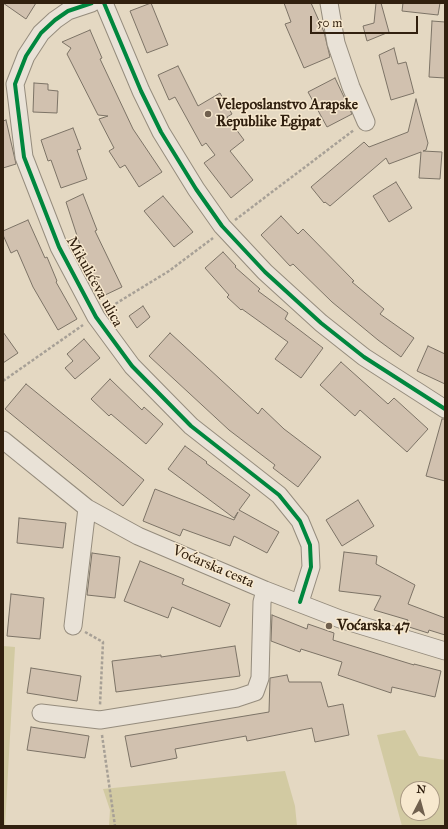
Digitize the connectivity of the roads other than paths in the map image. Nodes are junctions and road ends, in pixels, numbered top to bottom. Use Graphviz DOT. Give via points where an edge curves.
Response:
graph roads {
  1 [pos="92,3"];
  2 [pos="104,3"];
  3 [pos="329,3"];
  4 [pos="366,122"];
  5 [pos="445,409"];
  6 [pos="3,440"];
  7 [pos="87,508"];
  8 [pos="265,590"];
  9 [pos="300,602"];
  10 [pos="73,626"];
  11 [pos="445,651"];
  12 [pos="41,713"];
  1 -- 9 [label="street, Mikulićeva ulica" via="68,11 55,20 41,33 26,56 15,84 24,157 59,247 96,317 132,366 191,426 279,495 300,520 310,545 311,567"];
  2 -- 5 [label="street" via="161,132 222,226 264,272 321,323 364,357"];
  3 -- 4 [label="street" via="336,43 350,87"];
  6 -- 7 [label="street, Voćarska cesta"];
  7 -- 8 [label="street, Voćarska cesta" via="138,536"];
  7 -- 10 [label="street"];
  8 -- 9 [label="street, Voćarska cesta"];
  8 -- 12 [label="street" via="260,678 255,692 237,698 100,720"];
  9 -- 11 [label="street, Voćarska cesta" via="340,619"];
}
